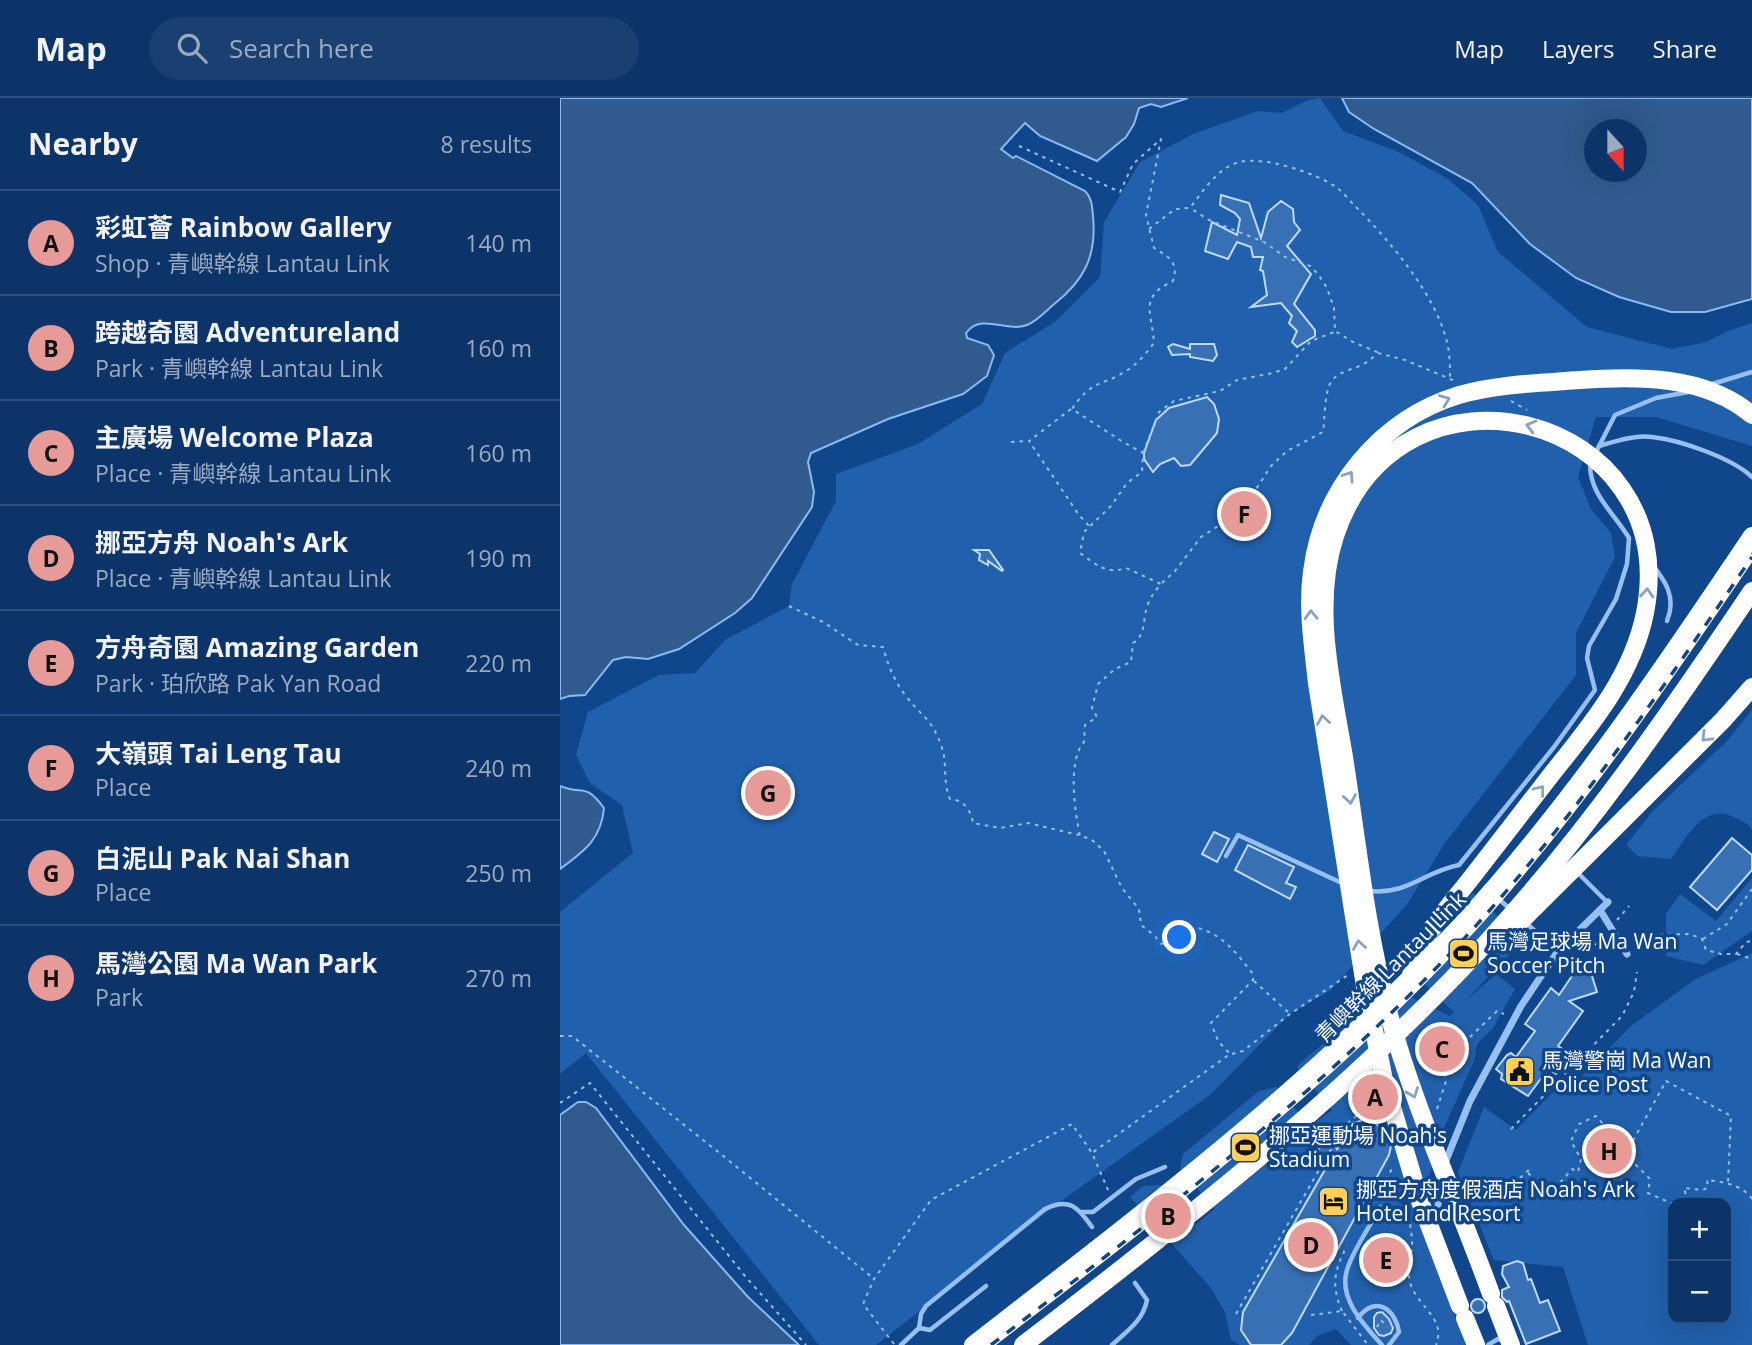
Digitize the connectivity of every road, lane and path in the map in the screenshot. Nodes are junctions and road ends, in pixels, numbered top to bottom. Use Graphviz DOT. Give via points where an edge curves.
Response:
graph roads {
  1 [pos="1019,146"];
  2 [pos="1190,208"];
  3 [pos="1148,229"];
  4 [pos="1335,331"];
  5 [pos="1377,352"];
  6 [pos="1752,372"];
  7 [pos="1072,409"];
  8 [pos="1752,415"];
  9 [pos="1029,441"];
  10 [pos="1392,441"];
  11 [pos="1011,442"];
  12 [pos="1598,446"];
  13 [pos="1143,453"];
  14 [pos="1752,477"];
  15 [pos="1090,527"];
  16 [pos="1752,536"];
  17 [pos="1629,538"];
  18 [pos="1752,542"];
  19 [pos="1161,584"];
  20 [pos="1752,586"];
  21 [pos="1752,591"];
  22 [pos="789,606"];
  23 [pos="1667,621"];
  24 [pos="1324,683"];
  25 [pos="1752,687"];
  26 [pos="1080,836"];
  27 [pos="1226,856"];
  28 [pos="1459,865"];
  29 [pos="1573,868"];
  30 [pos="1476,880"];
  31 [pos="1486,888"];
  32 [pos="1752,889"];
  33 [pos="1608,902"];
  34 [pos="1600,910"];
  35 [pos="1651,935"];
  36 [pos="1702,939"];
  37 [pos="1752,941"];
  38 [pos="1558,951"];
  39 [pos="1627,954"];
  40 [pos="1737,954"];
  41 [pos="1752,959"];
  42 [pos="1637,972"];
  43 [pos="1350,974"];
  44 [pos="1410,979"];
  45 [pos="1253,980"];
  46 [pos="1432,1000"];
  47 [pos="1290,1014"];
  48 [pos="1506,1015"];
  49 [pos="560,1036"];
  50 [pos="1230,1054"];
  51 [pos="1441,1056"];
  52 [pos="1422,1066"];
  53 [pos="560,1103"];
  54 [pos="1380,1109"];
  55 [pos="1433,1114"];
  56 [pos="1511,1129"];
  57 [pos="1628,1149"];
  58 [pos="1092,1153"];
  59 [pos="1446,1163"];
  60 [pos="1165,1167"];
  61 [pos="1520,1178"];
  62 [pos="1728,1183"];
  63 [pos="1440,1185"];
  64 [pos="1112,1198"];
  65 [pos="1687,1198"];
  66 [pos="1752,1199"];
  67 [pos="1668,1201"];
  68 [pos="1380,1207"];
  69 [pos="1406,1210"];
  70 [pos="1081,1212"];
  71 [pos="1437,1216"];
  72 [pos="1092,1227"];
  73 [pos="874,1279"];
  74 [pos="1135,1283"];
  75 [pos="986,1286"];
  76 [pos="1236,1314"];
  77 [pos="1311,1315"];
  78 [pos="1358,1318"];
  79 [pos="1377,1327"];
  80 [pos="1387,1327"];
  81 [pos="919,1328"];
  82 [pos="1507,1341"];
  83 [pos="1482,1344"];
  84 [pos="806,1345"];
  85 [pos="894,1345"];
  86 [pos="901,1345"];
  87 [pos="975,1345"];
  88 [pos="1021,1345"];
  89 [pos="1112,1345"];
  90 [pos="1367,1345"];
  91 [pos="1382,1345"];
  92 [pos="1389,1345"];
  93 [pos="1436,1345"];
  1 -- 3 [label="path" via="1120,192 1133,164 1161,139 1146,215"];
  2 -- 3 [label="path" via="1175,209"];
  2 -- 4 [label="path" via="1310,266 1331,298"];
  2 -- 5 [label="path" via="1211,180 1237,162 1260,159 1336,187 1385,237 1415,277 1448,347 1450,379"];
  3 -- 7 [label="path" via="1154,248 1173,261 1176,271 1173,281 1155,290 1149,301 1154,343 1129,369 1093,385"];
  4 -- 5 [label="path"];
  4 -- 13 [label="path" via="1311,341 1285,369 1174,401 1159,412"];
  5 -- 19 [label="path" via="1364,366 1338,374 1330,383 1323,432 1287,451 1271,466 1242,510 1201,537"];
  6 -- 12 [label="lane" via="1656,398 1615,415"];
  7 -- 9 [label="path"];
  7 -- 13 [label="path"];
  10 -- 8 [label="highway, one-way" via="1413,415 1461,395 1514,385 1608,378 1671,381 1702,388"];
  9 -- 11 [label="path"];
  9 -- 15 [label="path"];
  10 -- 24 [label="highway" via="1358,463 1336,494 1314,556 1310,590"];
  44 -- 10 [label="highway, one-way" via="1419,948 1615,688 1645,613 1648,575 1640,528 1623,494 1610,474 1560,436 1518,422 1485,419"];
  12 -- 14 [label="lane" via="1650,436 1742,468"];
  12 -- 17 [label="lane" via="1590,473 1603,503"];
  13 -- 15 [label="path" via="1142,472"];
  15 -- 19 [label="path" via="1084,532 1080,553 1102,569 1126,568"];
  16 -- 44 [label="highway, 青嶼幹線 Lantau Link" via="1560,808"];
  17 -- 23 [label="lane" via="1670,589"];
  17 -- 28 [label="lane" via="1616,599 1589,646 1587,658 1595,690"];
  18 -- 87 [label="street, 青嶼幹線 Lantau Link" via="1592,773 1515,868 1412,981 1244,1136"];
  19 -- 26 [label="path" via="1147,606 1131,662 1107,674 1093,699 1097,717 1085,725 1075,773"];
  20 -- 88 [label="street" via="1582,825 1429,998 1260,1154"];
  21 -- 46 [label="highway" via="1631,767 1487,942"];
  22 -- 26 [label="path" via="858,645 883,647 888,669 906,697 930,720 942,747 943,778 950,799 958,799 971,812 973,823 1000,828 1028,823"];
  24 -- 82 [label="highway, one-way" via="1388,1011 1408,1080"];
  83 -- 24 [label="highway, one-way" via="1463,1312 1420,1201 1384,1080 1366,986"];
  25 -- 46 [label="highway, one-way" via="1548,896"];
  26 -- 45 [label="path" via="1104,851 1122,888 1139,909 1141,925 1161,944 1198,928 1210,931 1234,951"];
  27 -- 28 [label="lane" via="1238,835 1336,881 1386,893"];
  28 -- 30 [label="lane"];
  29 -- 33 [label="lane"];
  31 -- 38 [label="lane"];
  32 -- 36 [label="path" via="1727,924"];
  33 -- 34 [label="street"];
  34 -- 38 [label="street"];
  34 -- 39 [label="street"];
  35 -- 36 [label="path" via="1690,934"];
  36 -- 40 [label="path" via="1706,950"];
  37 -- 40 [label="path"];
  38 -- 59 [label="street" via="1502,1039 1470,1101"];
  40 -- 41 [label="path"];
  42 -- 56 [label="path" via="1634,992 1622,1016"];
  43 -- 47 [label="path"];
  44 -- 87 [label="highway, 青嶼幹線 Lantau Link" via="1300,1084"];
  45 -- 47 [label="path"];
  45 -- 50 [label="path" via="1211,1023"];
  46 -- 88 [label="highway" via="1281,1140"];
  47 -- 50 [label="path" via="1242,1051"];
  48 -- 51 [label="path" via="1497,1011 1469,1038"];
  49 -- 73 [label="path" via="572,1036"];
  50 -- 58 [label="path"];
  51 -- 52 [label="path"];
  51 -- 55 [label="path" via="1446,1081"];
  53 -- 84 [label="path" via="590,1083"];
  54 -- 76 [label="path" via="1364,1110 1345,1125"];
  57 -- 61 [label="path" via="1613,1144 1596,1116 1578,1124 1572,1141 1581,1159 1578,1172 1572,1169 1563,1179 1559,1184 1562,1190 1536,1181 1530,1168"];
  57 -- 62 [label="path" via="1666,1081 1731,1116"];
  57 -- 67 [label="path" via="1630,1159 1650,1180 1648,1193"];
  58 -- 64 [label="path"];
  58 -- 73 [label="path" via="1072,1124 931,1200"];
  60 -- 64 [label="lane" via="1136,1179"];
  62 -- 65 [label="path" via="1707,1180 1708,1187 1703,1190 1684,1188"];
  62 -- 66 [label="path"];
  63 -- 71 [label="street"];
  64 -- 70 [label="lane" via="1093,1212"];
  68 -- 78 [label="lane" via="1346,1270 1346,1285"];
  69 -- 93 [label="path" via="1401,1208 1408,1203 1413,1241 1410,1283 1433,1315 1439,1334"];
  70 -- 72 [label="lane"];
  70 -- 81 [label="lane" via="1058,1202 1045,1209 926,1306"];
  73 -- 85 [label="path" via="863,1304"];
  74 -- 89 [label="lane" via="1147,1300 1145,1311"];
  75 -- 81 [label="lane" via="930,1330"];
  77 -- 90 [label="path" via="1342,1311"];
  78 -- 91 [label="lane"];
  78 -- 92 [label="lane" via="1363,1311 1387,1308 1397,1317 1399,1332"];
  79 -- 80 [label="path" via="1381,1320"];
  81 -- 86 [label="lane"];
  82 -- 83 [label="lane"];
}
